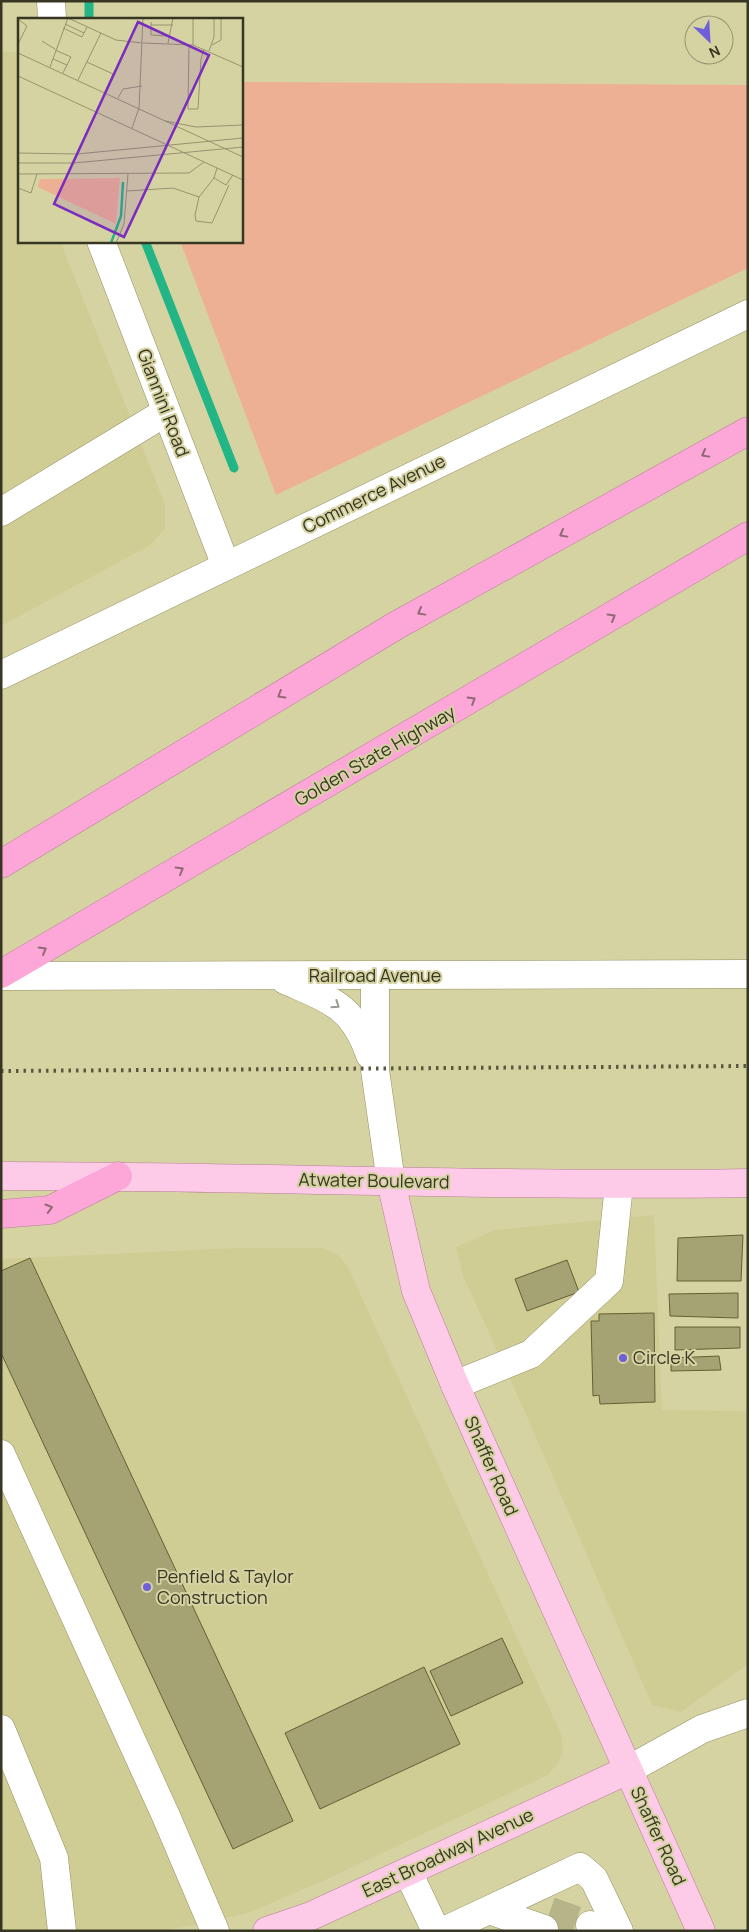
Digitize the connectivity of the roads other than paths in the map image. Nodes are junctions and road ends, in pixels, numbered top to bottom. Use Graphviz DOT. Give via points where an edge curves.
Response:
graph roads {
  1 [pos="51,1"];
  2 [pos="52,18"];
  3 [pos="101,242"];
  4 [pos="748,314"];
  5 [pos="166,412"];
  6 [pos="748,431"];
  7 [pos="1,512"];
  8 [pos="748,536"];
  9 [pos="226,566"];
  10 [pos="1,675"];
  11 [pos="1,864"];
  12 [pos="748,974"];
  13 [pos="1,975"];
  14 [pos="277,976"];
  15 [pos="375,976"];
  16 [pos="375,1070"];
  17 [pos="1,1176"];
  18 [pos="118,1176"];
  19 [pos="391,1182"];
  20 [pos="748,1183"];
  21 [pos="619,1185"];
  22 [pos="1,1214"];
  23 [pos="455,1385"];
  24 [pos="1,1454"];
  25 [pos="748,1712"];
  26 [pos="1,1729"];
  27 [pos="628,1770"];
  28 [pos="408,1872"];
  29 [pos="521,1919"];
  30 [pos="62,1931"];
  31 [pos="215,1931"];
  32 [pos="267,1931"];
  33 [pos="436,1931"];
  34 [pos="444,1931"];
  35 [pos="619,1931"];
  36 [pos="701,1931"];
  1 -- 2 [label="street"];
  3 -- 5 [label="street, Giannini Road"];
  4 -- 9 [label="street, Commerce Avenue"];
  5 -- 7 [label="street"];
  5 -- 9 [label="street, Giannini Road"];
  6 -- 11 [label="highway, one-way" via="397,625"];
  13 -- 8 [label="highway, Golden State Highway, one-way"];
  9 -- 10 [label="street, Commerce Avenue"];
  12 -- 15 [label="street, Railroad Avenue"];
  13 -- 14 [label="street, Railroad Avenue"];
  14 -- 15 [label="street, Railroad Avenue"];
  14 -- 16 [label="street, one-way" via="337,1005 352,1018 363,1035"];
  15 -- 16 [label="street, Shaffer Road"];
  16 -- 19 [label="street, Shaffer Road"];
  17 -- 18 [label="main road, Atwater Boulevard"];
  18 -- 19 [label="main road, Atwater Boulevard"];
  22 -- 18 [label="highway, one-way" via="50,1210"];
  19 -- 21 [label="main road, Atwater Boulevard"];
  19 -- 23 [label="main road, Shaffer Road" via="416,1292"];
  20 -- 21 [label="main road, Atwater Boulevard"];
  21 -- 23 [label="street" via="609,1281 530,1354"];
  23 -- 27 [label="main road, Shaffer Road"];
  24 -- 31 [label="street"];
  25 -- 27 [label="street" via="702,1729"];
  26 -- 30 [label="street" via="54,1858"];
  27 -- 28 [label="main road, East Broadway Avenue"];
  27 -- 36 [label="main road, Shaffer Road"];
  28 -- 32 [label="main road, East Broadway Avenue" via="311,1916"];
  28 -- 33 [label="street"];
  29 -- 34 [label="street"];
  29 -- 35 [label="street" via="580,1868 594,1879"];
}
